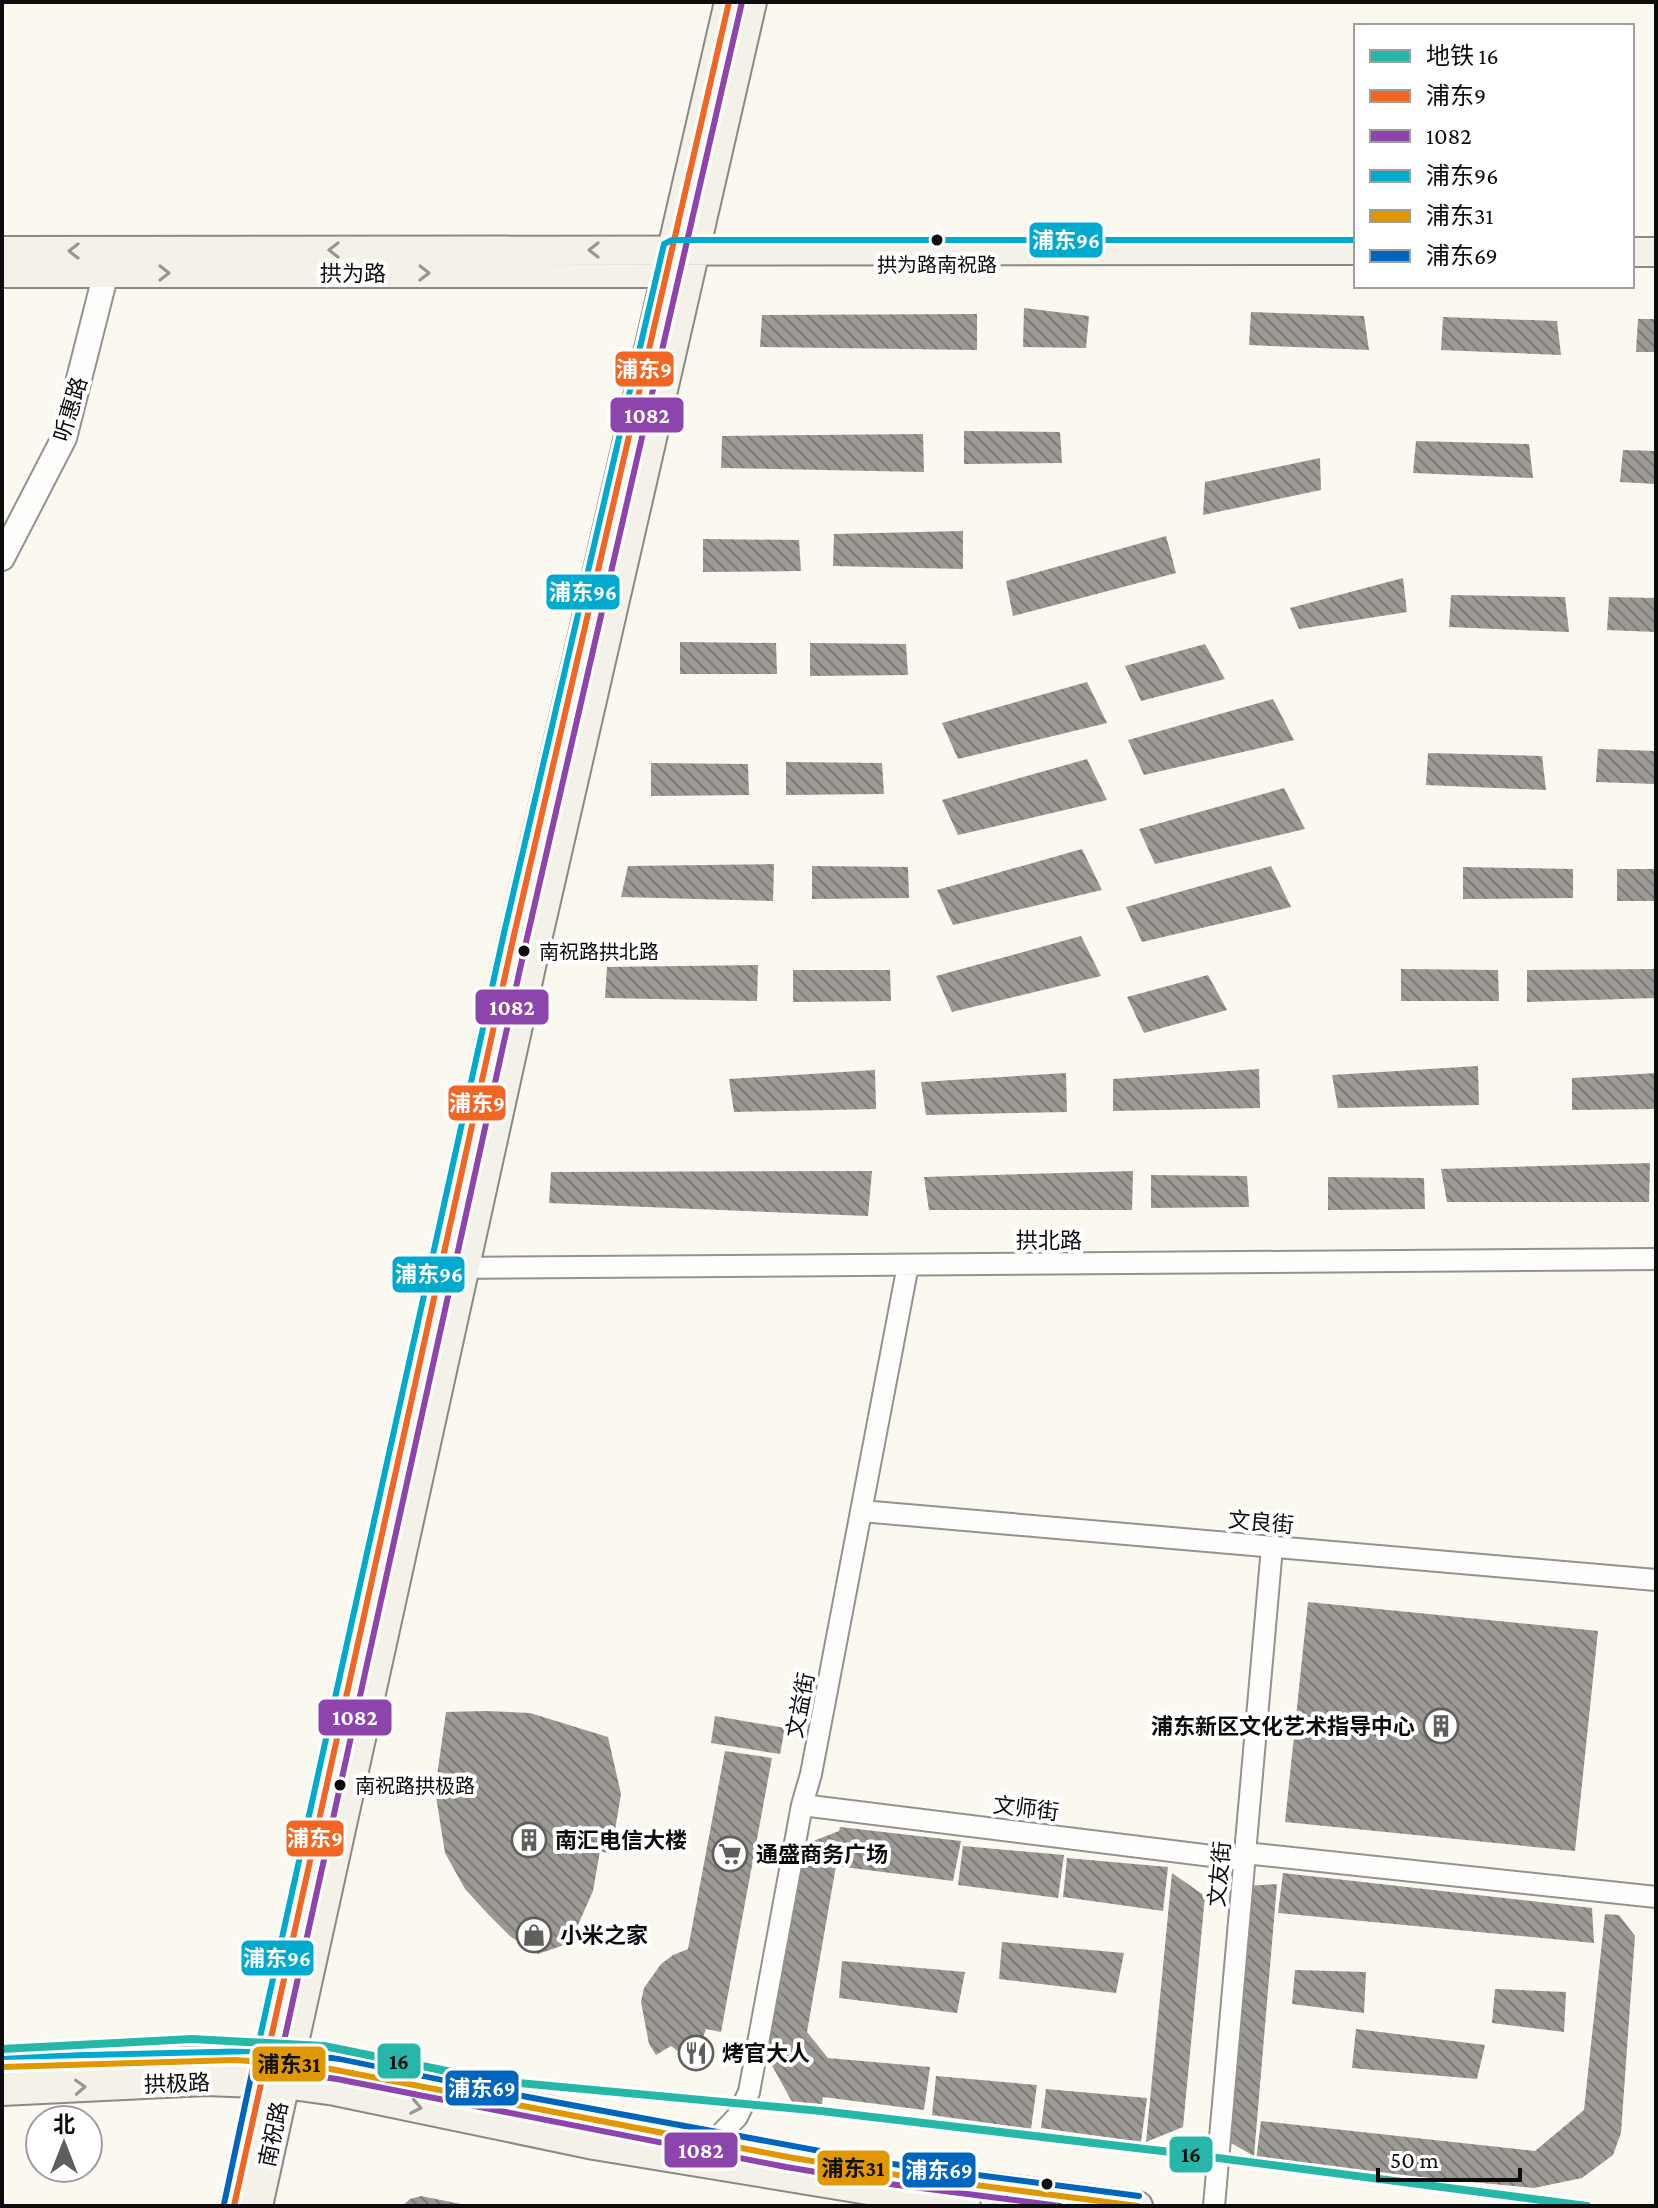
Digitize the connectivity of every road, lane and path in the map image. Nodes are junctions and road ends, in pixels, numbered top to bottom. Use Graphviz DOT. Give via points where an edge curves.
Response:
graph roads {
  1 [pos="729,2"];
  2 [pos="752,2"];
  3 [pos="1354,250"];
  4 [pos="2,251"];
  5 [pos="1634,252"];
  6 [pos="1656,252"];
  7 [pos="678,257"];
  8 [pos="109,262"];
  9 [pos="2,273"];
  10 [pos="2,558"];
  11 [pos="1656,1259"];
  12 [pos="908,1265"];
  13 [pos="454,1268"];
  14 [pos="861,1511"];
  15 [pos="1272,1547"];
  16 [pos="1656,1580"];
  17 [pos="802,1805"];
  18 [pos="1244,1856"];
  19 [pos="1656,1897"];
  20 [pos="2,2067"];
  21 [pos="275,2072"];
  22 [pos="2,2091"];
  23 [pos="713,2142"];
  24 [pos="234,2206"];
  25 [pos="258,2206"];
  26 [pos="966,2206"];
  27 [pos="1138,2206"];
  28 [pos="1214,2206"];
  1 -- 7 [label="main road, 南祝路"];
  2 -- 7 [label="main road, 南祝路"];
  3 -- 7 [label="main road, 拱为路"];
  8 -- 4 [label="main road, 拱为路, one-way"];
  5 -- 6 [label="main road"];
  7 -- 8 [label="main road, 拱为路"];
  7 -- 13 [label="main road, 南祝路" via="514,935"];
  8 -- 9 [label="main road, 拱为路"];
  8 -- 10 [label="street, 听惠路" via="64,438"];
  11 -- 12 [label="street, 拱北路"];
  12 -- 13 [label="street, 拱北路"];
  12 -- 14 [label="street, 文益街"];
  13 -- 21 [label="main road, 南祝路"];
  14 -- 15 [label="street, 文良街"];
  14 -- 17 [label="street, 文益街"];
  15 -- 16 [label="street, 文良街"];
  15 -- 18 [label="street, 文友街"];
  17 -- 18 [label="street, 文师街"];
  17 -- 23 [label="street, 文益街" via="749,2092 737,2117"];
  18 -- 19 [label="street, 文师街"];
  18 -- 28 [label="street, 文友街"];
  20 -- 21 [label="main road, 拱极路"];
  22 -- 21 [label="main road, 拱极路, one-way" via="206,2081"];
  21 -- 23 [label="main road, 拱极路" via="339,2069"];
  21 -- 24 [label="main road, 南祝路"];
  21 -- 25 [label="main road, 南祝路"];
  21 -- 26 [label="main road, 拱极路, one-way" via="594,2145"];
  23 -- 27 [label="main road, 拱极路" via="883,2173"];
}
